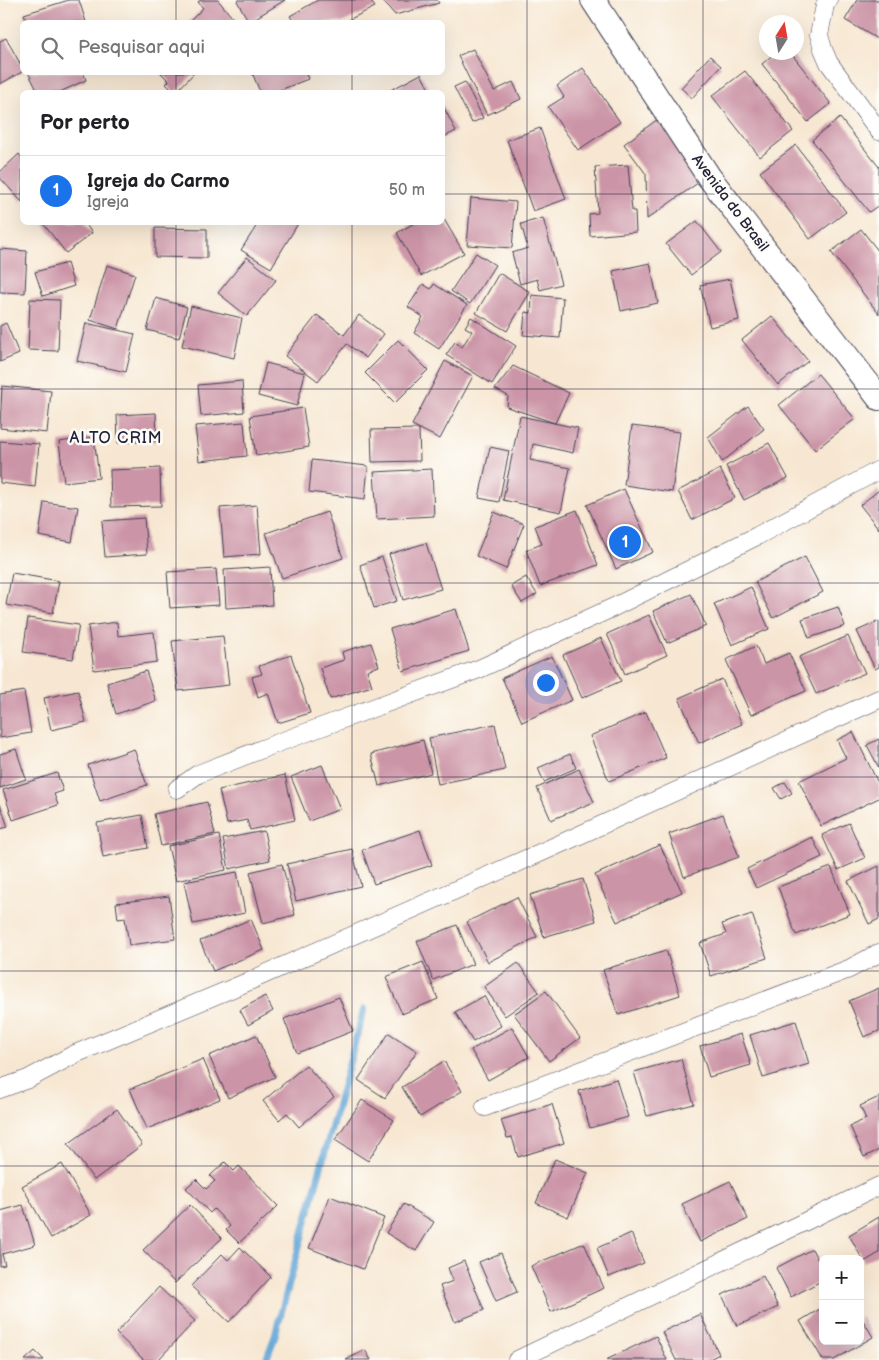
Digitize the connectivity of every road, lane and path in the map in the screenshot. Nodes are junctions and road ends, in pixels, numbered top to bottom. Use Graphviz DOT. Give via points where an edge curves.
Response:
graph roads {
  1 [pos="593,0"];
  2 [pos="828,0"];
  3 [pos="879,132"];
  4 [pos="879,398"];
  5 [pos="879,470"];
  6 [pos="879,699"];
  7 [pos="177,789"];
  8 [pos="879,953"];
  9 [pos="0,1090"];
  10 [pos="485,1107"];
  11 [pos="879,1186"];
  12 [pos="517,1360"];
  1 -- 4 [label="street, Avenida do Brasil" via="709,177"];
  2 -- 3 [label="street" via="820,35 823,49 829,63"];
  5 -- 7 [label="street" via="757,536 488,665 198,774"];
  6 -- 9 [label="street" via="542,852 75,1054"];
  8 -- 10 [label="street" via="848,969"];
  11 -- 12 [label="street"];
}
